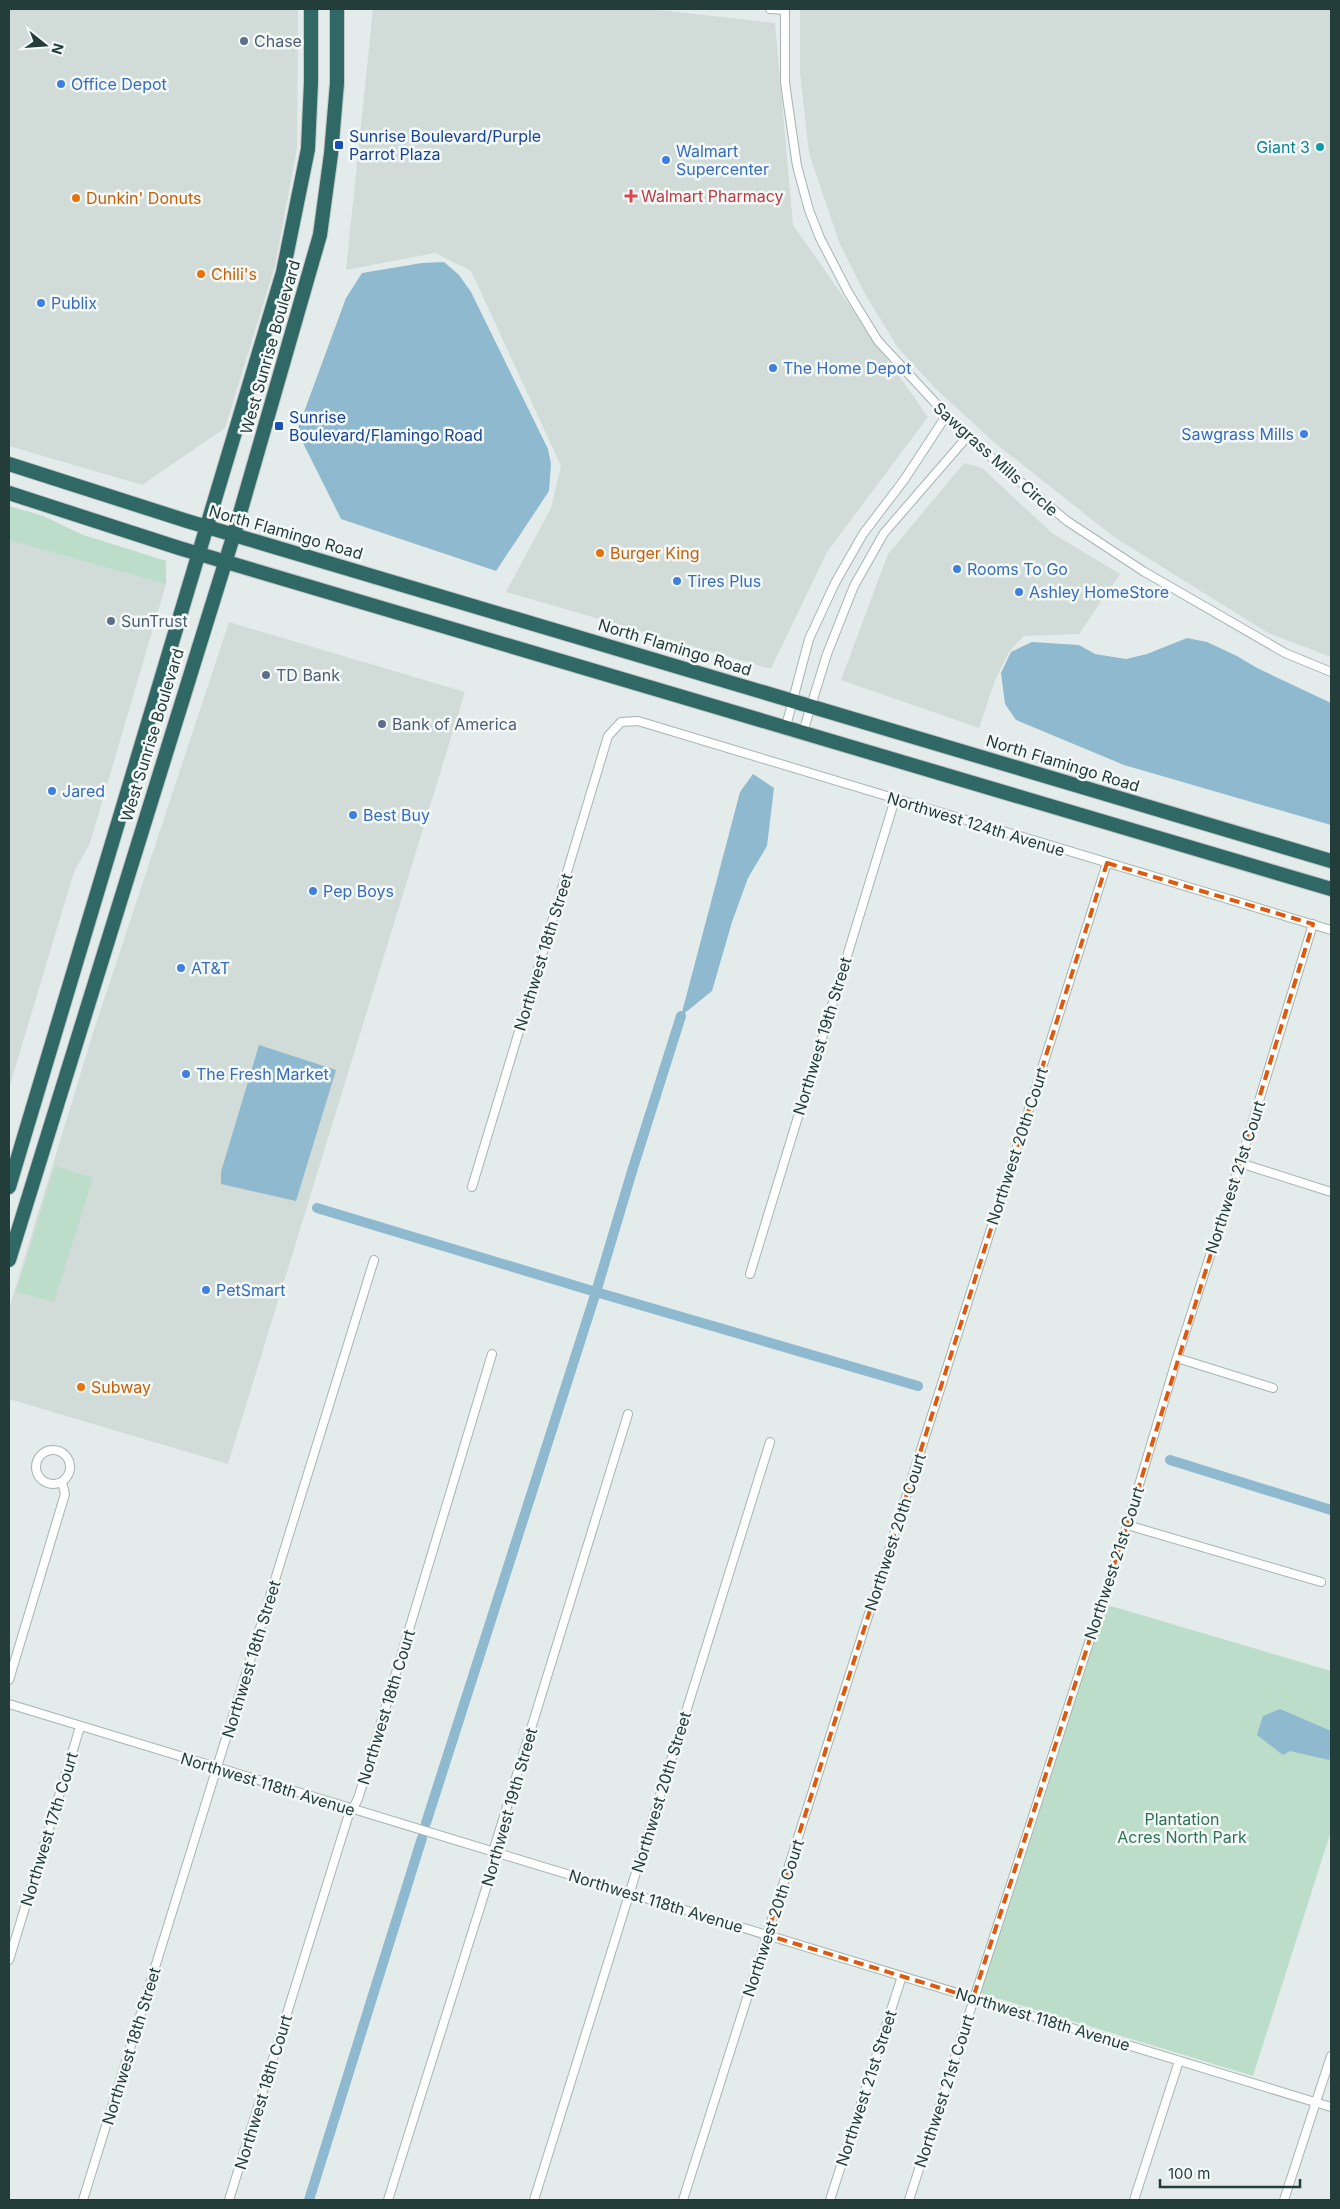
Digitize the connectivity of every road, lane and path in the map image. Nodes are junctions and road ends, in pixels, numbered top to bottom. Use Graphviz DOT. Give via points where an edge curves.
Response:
graph roads {
  1 [pos="311,9"];
  2 [pos="337,9"];
  3 [pos="770,9"];
  4 [pos="785,10"];
  5 [pos="946,416"];
  6 [pos="967,437"];
  7 [pos="9,464"];
  8 [pos="9,494"];
  9 [pos="207,527"];
  10 [pos="234,534"];
  11 [pos="199,554"];
  12 [pos="225,561"];
  13 [pos="1331,672"];
  14 [pos="792,700"];
  15 [pos="811,706"];
  16 [pos="621,722"];
  17 [pos="786,726"];
  18 [pos="804,732"];
  19 [pos="895,799"];
  20 [pos="1331,861"];
  21 [pos="1107,863"];
  22 [pos="1331,889"];
  23 [pos="1313,924"];
  24 [pos="1331,930"];
  25 [pos="1240,1163"];
  26 [pos="9,1187"];
  27 [pos="472,1187"];
  28 [pos="1331,1192"];
  29 [pos="9,1260"];
  30 [pos="374,1260"];
  31 [pos="750,1274"];
  32 [pos="492,1354"];
  33 [pos="1177,1358"];
  34 [pos="1273,1388"];
  35 [pos="628,1414"];
  36 [pos="770,1442"];
  37 [pos="62,1482"];
  38 [pos="1127,1525"];
  39 [pos="1321,1582"];
  40 [pos="9,1680"];
  41 [pos="9,1704"];
  42 [pos="80,1727"];
  43 [pos="218,1768"];
  44 [pos="353,1809"];
  45 [pos="493,1852"];
  46 [pos="630,1894"];
  47 [pos="767,1934"];
  48 [pos="9,1960"];
  49 [pos="902,1976"];
  50 [pos="974,1998"];
  51 [pos="1331,2056"];
  52 [pos="1179,2060"];
  53 [pos="1317,2102"];
  54 [pos="1331,2107"];
  55 [pos="83,2200"];
  56 [pos="229,2200"];
  57 [pos="388,2200"];
  58 [pos="534,2200"];
  59 [pos="683,2200"];
  60 [pos="830,2200"];
  61 [pos="909,2200"];
  62 [pos="1134,2200"];
  63 [pos="1284,2200"];
  1 -- 9 [label="highway, West Sunrise Boulevard" via="308,150 283,272"];
  2 -- 10 [label="highway, West Sunrise Boulevard" via="337,83 320,235"];
  3 -- 4 [label="street"];
  4 -- 5 [label="street, Sawgrass Mills Circle" via="786,82 792,136 809,210 820,238 878,341"];
  5 -- 6 [label="street, Sawgrass Mills Circle"];
  5 -- 14 [label="street" via="863,534 835,583 809,639"];
  6 -- 13 [label="street, Sawgrass Mills Circle" via="1067,521 1143,572 1285,653"];
  6 -- 15 [label="street" via="884,533 854,586"];
  7 -- 9 [label="highway, North Flamingo Road"];
  8 -- 11 [label="highway"];
  9 -- 10 [label="highway, North Flamingo Road"];
  9 -- 11 [label="highway, West Sunrise Boulevard"];
  10 -- 12 [label="highway, West Sunrise Boulevard"];
  10 -- 14 [label="highway, North Flamingo Road"];
  11 -- 12 [label="highway"];
  11 -- 26 [label="highway, West Sunrise Boulevard"];
  12 -- 17 [label="highway"];
  12 -- 29 [label="highway, West Sunrise Boulevard"];
  14 -- 15 [label="highway, North Flamingo Road"];
  14 -- 17 [label="street"];
  15 -- 18 [label="street"];
  15 -- 20 [label="highway, North Flamingo Road"];
  16 -- 19 [label="street, Northwest 124th Avenue" via="638,721"];
  16 -- 27 [label="street, Northwest 18th Street" via="608,736"];
  17 -- 18 [label="highway"];
  18 -- 22 [label="highway"];
  19 -- 21 [label="street, Northwest 124th Avenue"];
  19 -- 31 [label="street, Northwest 19th Street"];
  21 -- 23 [label="street, Northwest 124th Avenue"];
  21 -- 47 [label="street, Northwest 20th Court"];
  23 -- 24 [label="street, Northwest 124th Avenue"];
  23 -- 25 [label="street, Northwest 21st Court"];
  25 -- 28 [label="street"];
  25 -- 33 [label="street, Northwest 21st Court"];
  30 -- 43 [label="street, Northwest 18th Street"];
  32 -- 44 [label="street, Northwest 18th Court"];
  33 -- 34 [label="street"];
  33 -- 38 [label="street, Northwest 21st Court"];
  35 -- 45 [label="street, Northwest 19th Street"];
  36 -- 46 [label="street, Northwest 20th Street"];
  37 -- 37 [label="street" via="71,1467 67,1456 56,1450 44,1452 36,1465 38,1476 52,1484"];
  37 -- 40 [label="street" via="65,1494"];
  38 -- 39 [label="street"];
  38 -- 50 [label="street, Northwest 21st Court"];
  41 -- 42 [label="street, Northwest 118th Avenue"];
  42 -- 43 [label="street, Northwest 118th Avenue"];
  42 -- 48 [label="street, Northwest 17th Court"];
  43 -- 44 [label="street, Northwest 118th Avenue"];
  43 -- 55 [label="street, Northwest 18th Street"];
  44 -- 45 [label="street, Northwest 118th Avenue"];
  44 -- 56 [label="street, Northwest 18th Court"];
  45 -- 46 [label="street, Northwest 118th Avenue"];
  45 -- 57 [label="street, Northwest 19th Street" via="494,1863"];
  46 -- 47 [label="street, Northwest 118th Avenue"];
  46 -- 58 [label="street, Northwest 20th Street"];
  47 -- 49 [label="street, Northwest 118th Avenue"];
  47 -- 59 [label="street, Northwest 20th Court"];
  49 -- 50 [label="street, Northwest 118th Avenue"];
  49 -- 60 [label="street, Northwest 21st Street"];
  50 -- 52 [label="street, Northwest 118th Avenue"];
  50 -- 61 [label="street, Northwest 21st Court"];
  51 -- 53 [label="street"];
  52 -- 53 [label="street, Northwest 118th Avenue"];
  52 -- 62 [label="street"];
  53 -- 54 [label="street, Northwest 118th Avenue"];
  53 -- 63 [label="street"];
}
